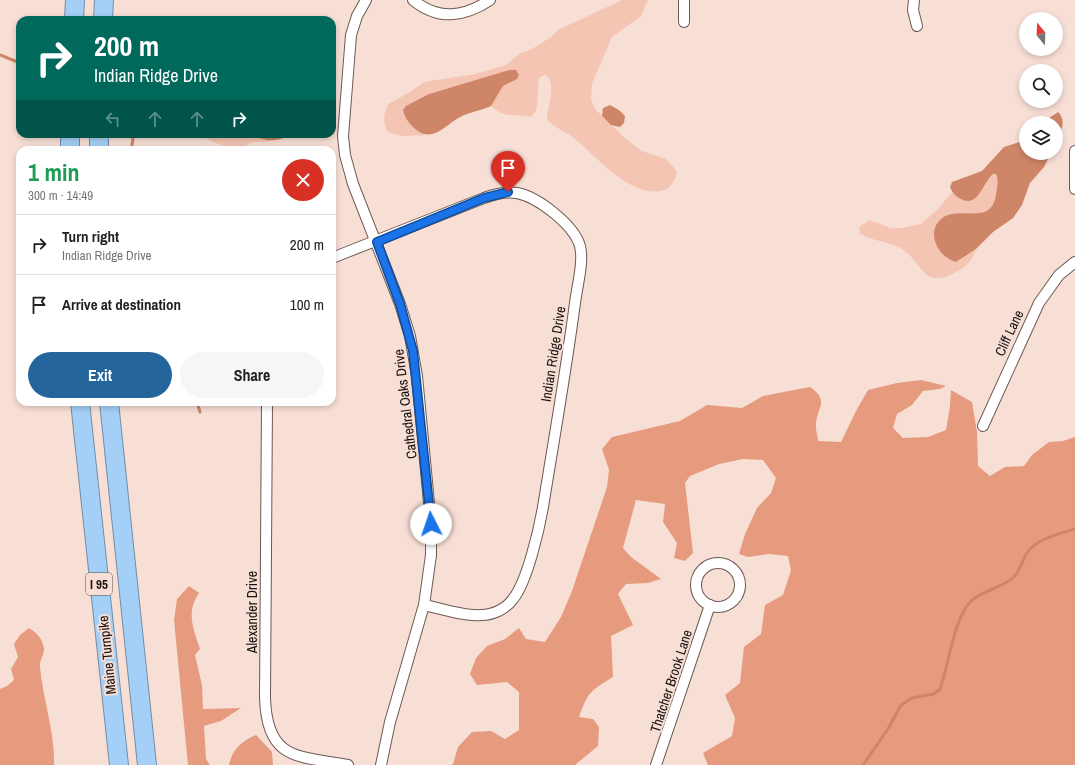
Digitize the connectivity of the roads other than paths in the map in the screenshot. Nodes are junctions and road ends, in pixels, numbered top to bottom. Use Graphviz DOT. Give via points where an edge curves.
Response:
graph roads {
  1 [pos="75,0"];
  2 [pos="104,0"];
  3 [pos="366,0"];
  4 [pos="413,0"];
  5 [pos="490,0"];
  6 [pos="684,0"];
  7 [pos="914,0"];
  8 [pos="74,16"];
  9 [pos="103,16"];
  10 [pos="684,22"];
  11 [pos="917,26"];
  12 [pos="1075,151"];
  13 [pos="1075,189"];
  14 [pos="377,242"];
  15 [pos="336,257"];
  16 [pos="1075,262"];
  17 [pos="80,406"];
  18 [pos="108,406"];
  19 [pos="267,406"];
  20 [pos="983,426"];
  21 [pos="424,605"];
  22 [pos="710,605"];
  23 [pos="119,765"];
  24 [pos="147,765"];
  25 [pos="348,765"];
  26 [pos="381,765"];
  27 [pos="656,765"];
  1 -- 8 [label="highway"];
  2 -- 9 [label="highway"];
  3 -- 14 [label="street, Cathedral Oaks Drive" via="357,16 352,35 343,147 353,184"];
  4 -- 5 [label="street" via="430,11 453,14 473,10"];
  6 -- 10 [label="street"];
  7 -- 11 [label="street" via="913,10"];
  12 -- 13 [label="street"];
  14 -- 15 [label="street"];
  14 -- 21 [label="street, Cathedral Oaks Drive" via="407,326 417,376 431,524 431,555"];
  14 -- 21 [label="street, Indian Ridge Drive" via="484,198 501,193 514,193 537,202 562,219 576,236 581,253 540,524 520,588 513,600 502,609 481,616"];
  16 -- 20 [label="street, Cliff Lane" via="1059,274 1039,303"];
  17 -- 23 [label="highway, Maine Turnpike / I 95"];
  18 -- 24 [label="highway, Maine Turnpike / I 95"];
  19 -- 25 [label="street, Alexander Drive" via="266,721 274,740 289,752"];
  21 -- 26 [label="street, Cathedral Oaks Drive" via="390,722"];
  22 -- 22 [label="street" via="725,605 738,593 738,575 734,569 724,564 710,564 704,567 698,576 698,593 704,602"];
  22 -- 27 [label="street, Thatcher Brook Lane"];
}
